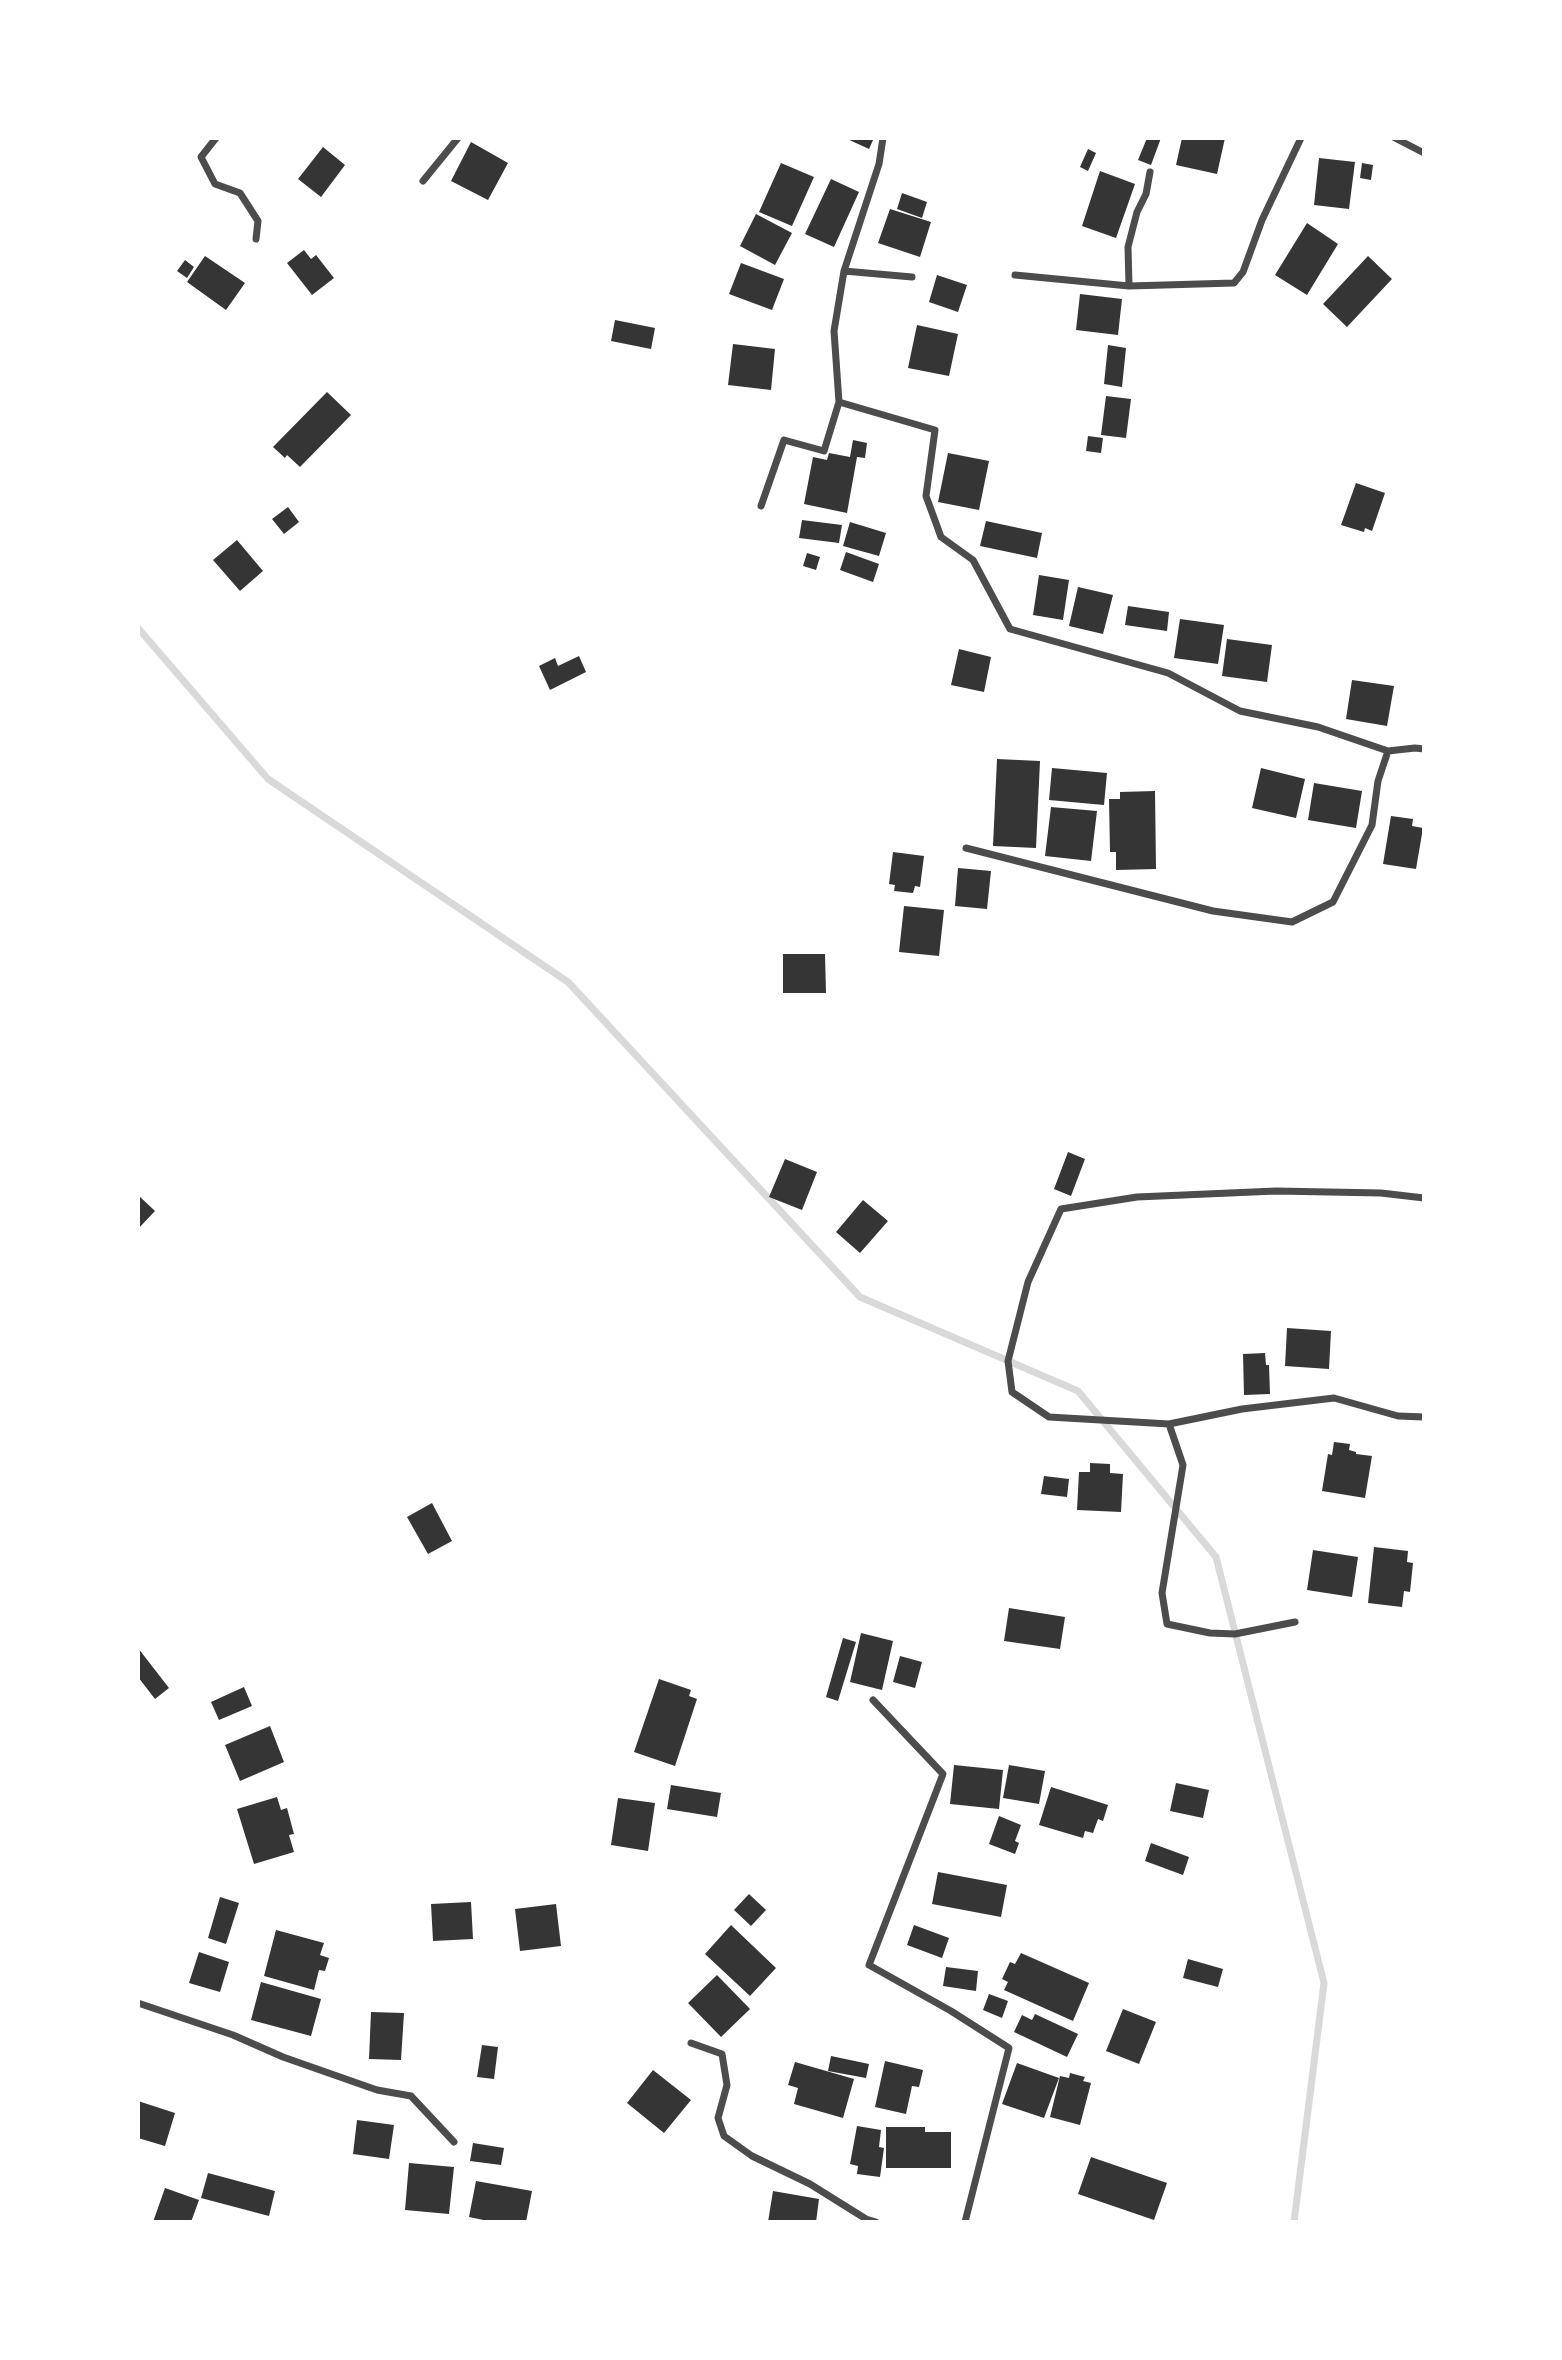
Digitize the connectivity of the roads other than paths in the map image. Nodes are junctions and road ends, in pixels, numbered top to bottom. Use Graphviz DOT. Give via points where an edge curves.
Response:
graph roads {
  1 [pos="216,138"];
  2 [pos="458,138"];
  3 [pos="883,138"];
  4 [pos="1301,138"];
  5 [pos="1395,138"];
  6 [pos="1424,153"];
  7 [pos="1150,172"];
  8 [pos="423,181"];
  9 [pos="256,239"];
  10 [pos="844,271"];
  11 [pos="1016,275"];
  12 [pos="912,277"];
  13 [pos="1129,286"];
  14 [pos="839,402"];
  15 [pos="761,506"];
  16 [pos="1424,750"];
  17 [pos="1388,751"];
  18 [pos="966,848"];
  19 [pos="1424,1198"];
  20 [pos="1424,1417"];
  21 [pos="1169,1424"];
  22 [pos="1295,1622"];
  23 [pos="873,1700"];
  24 [pos="138,2003"];
  25 [pos="691,2043"];
  26 [pos="454,2142"];
  27 [pos="876,2222"];
  28 [pos="965,2222"];
  1 -- 9 [label="street" via="201,157 215,184 240,192 258,221"];
  2 -- 8 [label="street"];
  3 -- 10 [label="street"];
  4 -- 13 [label="street" via="1243,272 1234,283"];
  5 -- 6 [label="street"];
  7 -- 13 [label="street" via="1129,239"];
  10 -- 12 [label="street"];
  10 -- 14 [label="street" via="834,331"];
  11 -- 13 [label="street"];
  14 -- 15 [label="street" via="824,450 784,440"];
  14 -- 17 [label="street" via="935,430 926,496 941,537 973,560 1010,629 1168,673 1240,711 1318,727"];
  16 -- 17 [label="street"];
  17 -- 18 [label="street" via="1372,825 1333,902 1292,922 1213,911"];
  19 -- 21 [label="street" via="1276,1191 1137,1197 1061,1209 1028,1282 1008,1361 1012,1392 1049,1417"];
  20 -- 21 [label="street" via="1398,1416 1334,1398"];
  21 -- 22 [label="street" via="1183,1465 1162,1592 1167,1624 1235,1634"];
  23 -- 28 [label="street" via="943,1774 869,1965 1009,2048"];
  24 -- 26 [label="street" via="377,2091 411,2096"];
  25 -- 27 [label="street" via="722,2054 727,2085 718,2118 724,2136 752,2156"];
}
